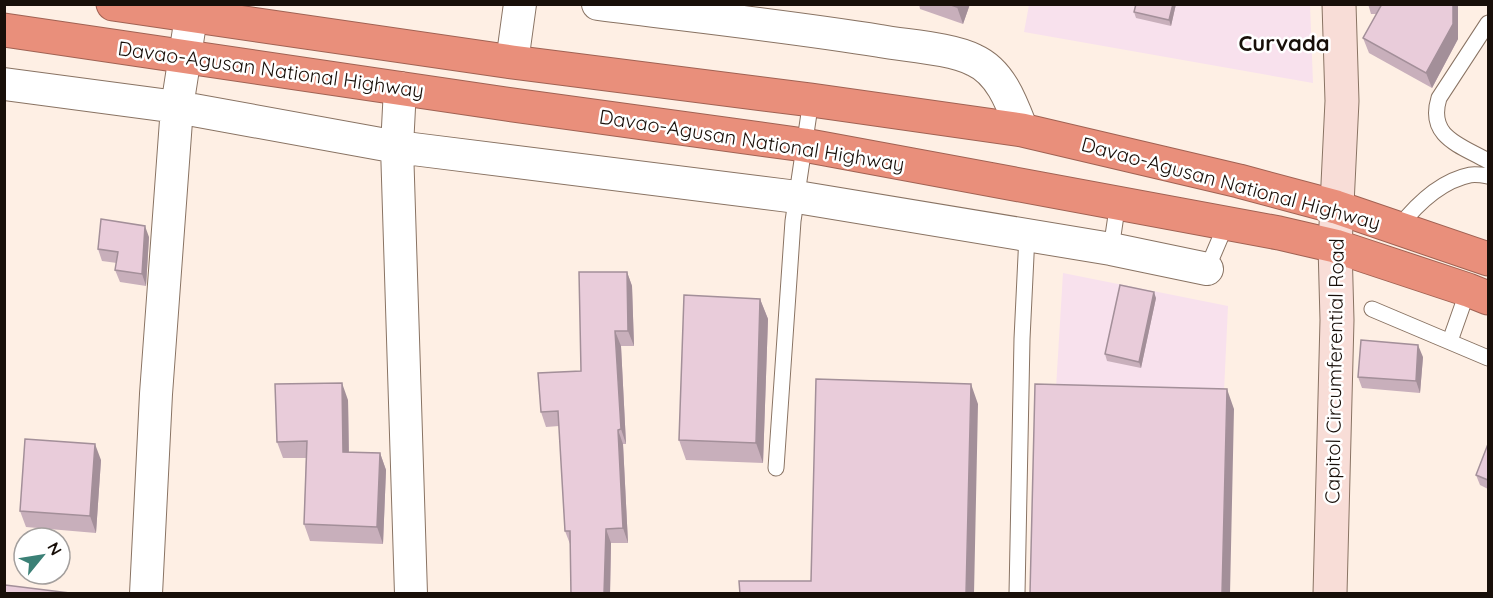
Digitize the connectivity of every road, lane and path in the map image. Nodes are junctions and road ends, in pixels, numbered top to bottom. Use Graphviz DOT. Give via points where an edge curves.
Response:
graph roads {
  1 [pos="113,4"];
  2 [pos="520,4"];
  3 [pos="598,4"];
  4 [pos="1339,4"];
  5 [pos="192,10"];
  6 [pos="819,18"];
  7 [pos="1488,23"];
  8 [pos="4,30"];
  9 [pos="185,57"];
  10 [pos="512,62"];
  11 [pos="4,84"];
  12 [pos="400,88"];
  13 [pos="811,100"];
  14 [pos="177,107"];
  15 [pos="1023,130"];
  16 [pos="804,145"];
  17 [pos="397,147"];
  18 [pos="1488,161"];
  19 [pos="1488,176"];
  20 [pos="797,197"];
  21 [pos="1118,202"];
  22 [pos="1336,207"];
  23 [pos="1227,222"];
  24 [pos="1398,228"];
  25 [pos="1027,235"];
  26 [pos="1335,246"];
  27 [pos="1111,249"];
  28 [pos="1488,259"];
  29 [pos="1207,269"];
  30 [pos="1478,294"];
  31 [pos="1372,309"];
  32 [pos="1450,341"];
  33 [pos="1488,358"];
  34 [pos="776,468"];
  35 [pos="146,594"];
  36 [pos="411,594"];
  37 [pos="1017,594"];
  38 [pos="1330,594"];
  1 -- 5 [label="highway, Davao-Agusan National Highway"];
  2 -- 10 [label="street"];
  3 -- 6 [label="street"];
  4 -- 22 [label="main road, Capitol Circumferential Road" via="1342,102"];
  5 -- 9 [label="street"];
  5 -- 10 [label="highway, Davao-Agusan National Highway"];
  6 -- 15 [label="street" via="975,60 994,75"];
  7 -- 18 [label="lane" via="1439,98 1436,109 1437,124 1444,136"];
  8 -- 9 [label="highway, Davao-Agusan National Highway"];
  9 -- 12 [label="highway, Davao-Agusan National Highway"];
  9 -- 14 [label="street"];
  10 -- 13 [label="highway, Davao-Agusan National Highway"];
  11 -- 14 [label="street"];
  12 -- 16 [label="highway, Davao-Agusan National Highway"];
  12 -- 17 [label="street"];
  13 -- 15 [label="highway, Davao-Agusan National Highway"];
  13 -- 16 [label="lane"];
  14 -- 17 [label="street"];
  14 -- 35 [label="street"];
  15 -- 22 [label="highway, Davao-Agusan National Highway"];
  16 -- 20 [label="lane"];
  16 -- 21 [label="highway, Davao-Agusan National Highway"];
  17 -- 20 [label="street"];
  17 -- 36 [label="street"];
  19 -- 24 [label="lane" via="1470,175 1450,182 1415,206"];
  20 -- 25 [label="street"];
  20 -- 34 [label="lane"];
  21 -- 23 [label="highway, Davao-Agusan National Highway"];
  21 -- 27 [label="lane"];
  22 -- 24 [label="highway, Davao-Agusan National Highway"];
  22 -- 26 [label="main road, Capitol Circumferential Road"];
  23 -- 26 [label="highway, Davao-Agusan National Highway"];
  23 -- 29 [label="lane"];
  24 -- 28 [label="highway, Davao-Agusan National Highway"];
  25 -- 27 [label="street"];
  25 -- 37 [label="lane"];
  26 -- 30 [label="highway, Davao-Agusan National Highway"];
  26 -- 38 [label="main road, Capitol Circumferential Road" via="1337,320"];
  27 -- 29 [label="street"];
  30 -- 32 [label="lane"];
  31 -- 32 [label="lane"];
  32 -- 33 [label="lane"];
}
